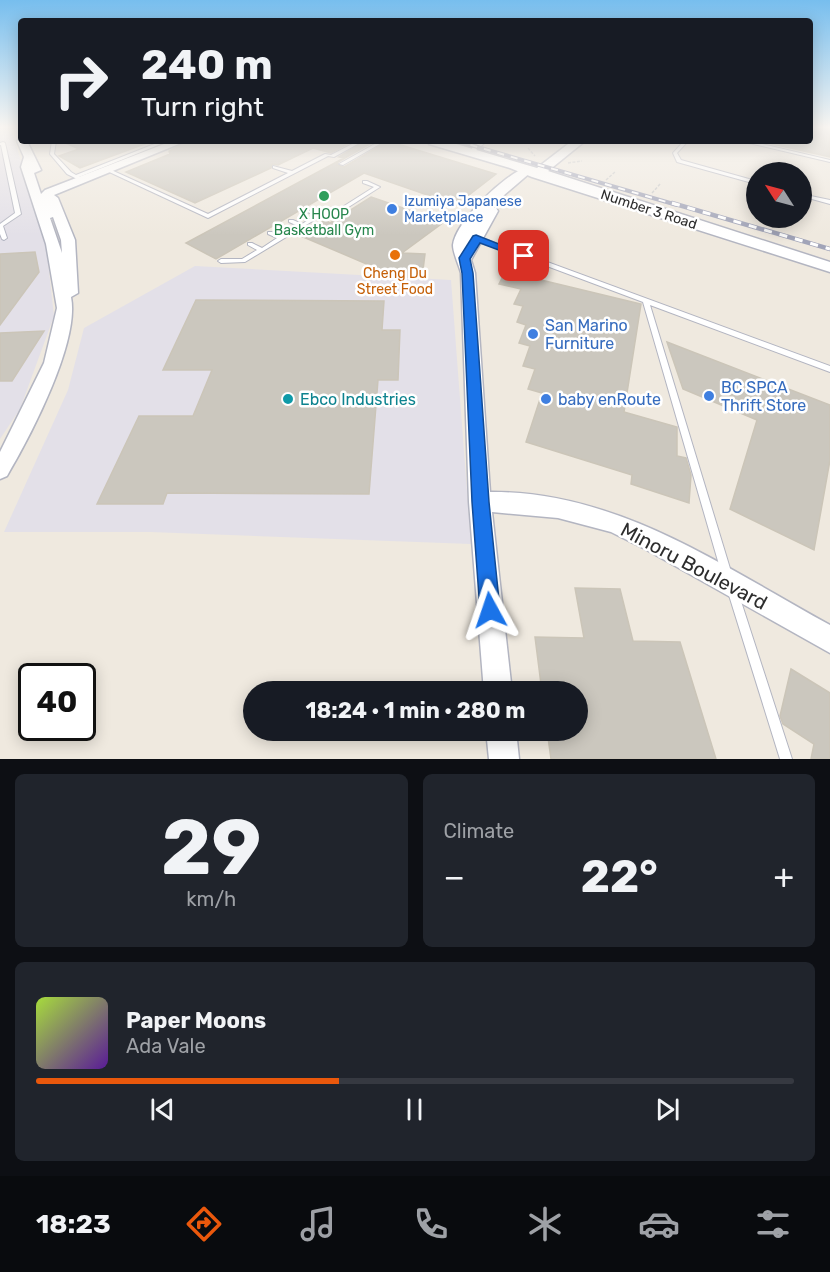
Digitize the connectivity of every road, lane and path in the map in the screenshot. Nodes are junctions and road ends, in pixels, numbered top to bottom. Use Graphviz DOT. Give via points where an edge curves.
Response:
graph roads {
  1 [pos="8,163"];
  2 [pos="27,163"];
  3 [pos="31,163"];
  4 [pos="62,163"];
  5 [pos="113,163"];
  6 [pos="124,163"];
  7 [pos="311,163"];
  8 [pos="521,163"];
  9 [pos="524,163"];
  10 [pos="534,163"];
  11 [pos="539,163"];
  12 [pos="541,163"];
  13 [pos="685,163"];
  14 [pos="275,166"];
  15 [pos="535,167"];
  16 [pos="107,170"];
  17 [pos="616,171"];
  18 [pos="292,173"];
  19 [pos="78,178"];
  20 [pos="140,178"];
  21 [pos="606,180"];
  22 [pos="746,180"];
  23 [pos="132,182"];
  24 [pos="365,182"];
  25 [pos="661,183"];
  26 [pos="49,193"];
  27 [pos="652,193"];
  28 [pos="180,196"];
  29 [pos="812,198"];
  30 [pos="172,200"];
  31 [pos="830,202"];
  32 [pos="309,211"];
  33 [pos="320,215"];
  34 [pos="291,221"];
  35 [pos="0,226"];
  36 [pos="303,226"];
  37 [pos="270,233"];
  38 [pos="470,236"];
  39 [pos="4,238"];
  40 [pos="282,238"];
  41 [pos="250,244"];
  42 [pos="262,250"];
  43 [pos="830,257"];
  44 [pos="221,261"];
  45 [pos="830,267"];
  46 [pos="58,273"];
  47 [pos="646,301"];
  48 [pos="65,308"];
  49 [pos="830,369"];
  50 [pos="0,470"];
  51 [pos="480,502"];
  52 [pos="730,584"];
  53 [pos="830,640"];
  54 [pos="497,681"];
  55 [pos="502,741"];
  56 [pos="504,759"];
  57 [pos="786,759"];
  1 -- 35 [label="lane" via="18,214"];
  2 -- 46 [label="street"];
  3 -- 26 [label="street"];
  4 -- 19 [label="lane"];
  5 -- 19 [label="lane"];
  6 -- 16 [label="street"];
  7 -- 18 [label="lane"];
  8 -- 15 [label="main road, Number 3 Road"];
  9 -- 15 [label="main road, Number 3 Road"];
  10 -- 15 [label="path"];
  11 -- 15 [label="main road"];
  12 -- 15 [label="main road"];
  13 -- 22 [label="lane"];
  14 -- 18 [label="lane"];
  15 -- 38 [label="street"];
  15 -- 38 [label="street" via="496,190 473,217"];
  15 -- 43 [label="main road, Number 3 Road"];
  15 -- 45 [label="main road, Number 3 Road"];
  16 -- 19 [label="street"];
  16 -- 23 [label="lane"];
  17 -- 21 [label="path"];
  18 -- 30 [label="lane" via="208,216"];
  19 -- 26 [label="street"];
  20 -- 23 [label="lane"];
  23 -- 30 [label="lane"];
  24 -- 33 [label="lane" via="378,187 334,214"];
  25 -- 27 [label="path"];
  26 -- 46 [label="street" via="44,198 62,253"];
  26 -- 48 [label="street" via="66,229 70,250 71,283"];
  28 -- 30 [label="lane"];
  29 -- 31 [label="lane"];
  32 -- 33 [label="lane"];
  33 -- 36 [label="lane"];
  34 -- 36 [label="lane"];
  35 -- 39 [label="lane"];
  36 -- 40 [label="lane"];
  37 -- 40 [label="lane"];
  38 -- 47 [label="lane"];
  38 -- 51 [label="street" via="473,248 465,258"];
  40 -- 42 [label="lane"];
  41 -- 42 [label="lane"];
  42 -- 44 [label="lane" via="243,261"];
  46 -- 48 [label="street"];
  47 -- 49 [label="lane"];
  47 -- 52 [label="lane"];
  48 -- 50 [label="street" via="53,363"];
  51 -- 52 [label="street, Minoru Boulevard" via="550,507 603,519 657,543"];
  51 -- 54 [label="street"];
  52 -- 53 [label="street, Minoru Boulevard"];
  52 -- 57 [label="lane"];
  55 -- 56 [label="street"];
}
